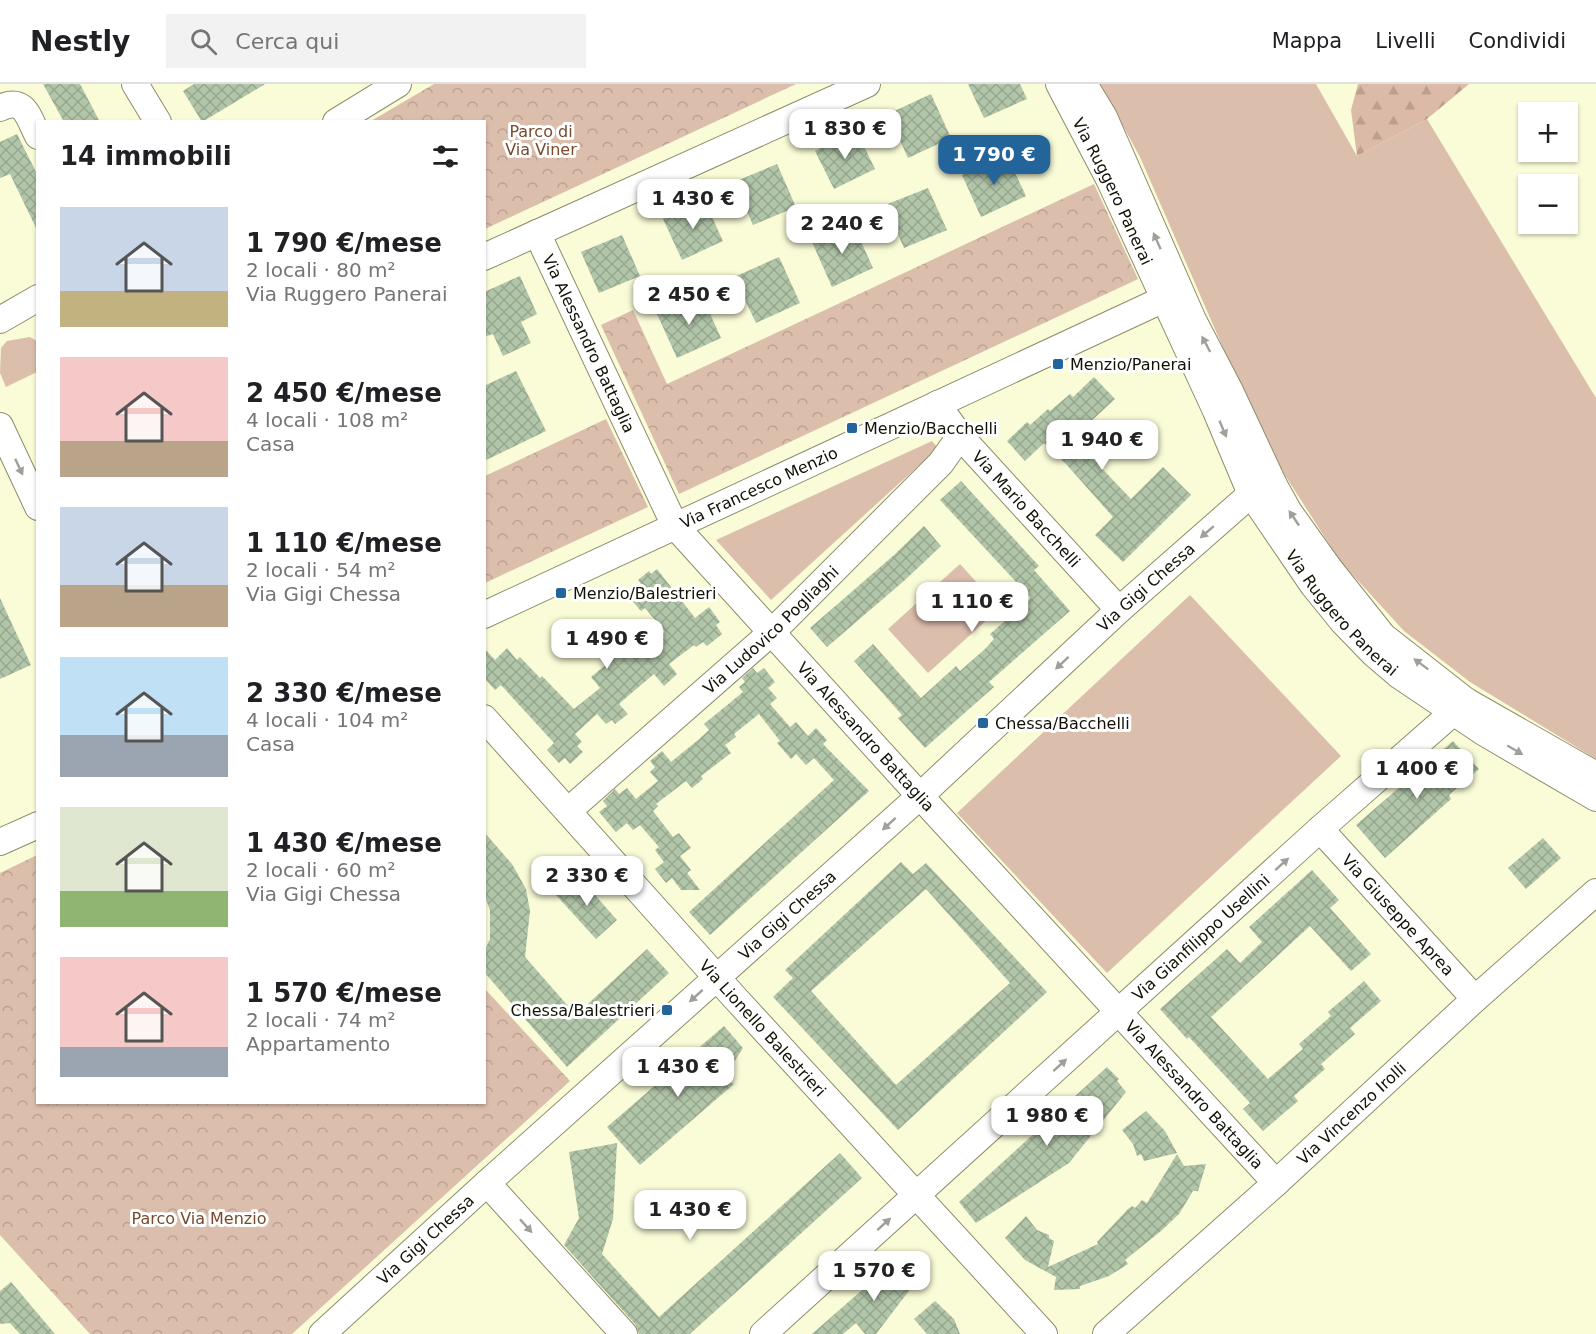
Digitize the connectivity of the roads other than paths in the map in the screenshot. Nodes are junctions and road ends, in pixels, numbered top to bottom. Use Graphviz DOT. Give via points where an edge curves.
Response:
graph roads {
  1 [pos="135,84"];
  2 [pos="398,84"];
  3 [pos="867,84"];
  4 [pos="1059,84"];
  5 [pos="1084,84"];
  6 [pos="0,108"];
  7 [pos="157,120"];
  8 [pos="339,120"];
  9 [pos="36,132"];
  10 [pos="537,233"];
  11 [pos="486,256"];
  12 [pos="1173,297"];
  13 [pos="36,299"];
  14 [pos="0,320"];
  15 [pos="938,404"];
  16 [pos="0,426"];
  17 [pos="960,436"];
  18 [pos="1263,489"];
  19 [pos="36,503"];
  20 [pos="675,525"];
  21 [pos="1119,610"];
  22 [pos="486,614"];
  23 [pos="772,632"];
  24 [pos="1460,707"];
  25 [pos="486,720"];
  26 [pos="1596,775"];
  27 [pos="920,796"];
  28 [pos="1596,798"];
  29 [pos="568,811"];
  30 [pos="36,826"];
  31 [pos="1320,829"];
  32 [pos="0,842"];
  33 [pos="1596,892"];
  34 [pos="718,977"];
  35 [pos="1475,999"];
  36 [pos="1120,1012"];
  37 [pos="488,1183"];
  38 [pos="1276,1183"];
  39 [pos="916,1195"];
  40 [pos="322,1334"];
  41 [pos="624,1334"];
  42 [pos="763,1334"];
  43 [pos="1044,1334"];
  44 [pos="1106,1334"];
  1 -- 7 [label="street"];
  2 -- 8 [label="street"];
  3 -- 10 [label="street"];
  4 -- 12 [label="street, Via Ruggero Panerai"];
  12 -- 5 [label="street, Via Ruggero Panerai, one-way" via="1104,117"];
  6 -- 9 [label="street" via="19,104"];
  10 -- 11 [label="street"];
  10 -- 20 [label="street, Via Alessandro Battaglia"];
  12 -- 15 [label="street, Via Francesco Menzio"];
  12 -- 18 [label="street, Via Ruggero Panerai" via="1230,391"];
  13 -- 14 [label="street"];
  15 -- 17 [label="street, Via Mario Bacchelli"];
  15 -- 20 [label="street, Via Francesco Menzio"];
  16 -- 19 [label="street, one-way"];
  17 -- 21 [label="street, Via Mario Bacchelli"];
  17 -- 23 [label="street, Via Ludovico Pogliaghi" via="941,463"];
  18 -- 21 [label="street, Via Gigi Chessa, one-way"];
  18 -- 24 [label="street, Via Ruggero Panerai" via="1289,512 1383,636"];
  20 -- 22 [label="street, Via Francesco Menzio"];
  20 -- 23 [label="street, Via Alessandro Battaglia"];
  21 -- 27 [label="street, Via Gigi Chessa, one-way"];
  23 -- 27 [label="street, Via Alessandro Battaglia"];
  23 -- 29 [label="street, Via Ludovico Pogliaghi"];
  24 -- 26 [label="street, Via Ruggero Panerai"];
  24 -- 28 [label="street, Via Ruggero Panerai, one-way"];
  24 -- 31 [label="street, Via Gianfilippo Usellini"];
  25 -- 29 [label="street, Via Lionello Balestrieri"];
  27 -- 34 [label="street, Via Gigi Chessa, one-way"];
  27 -- 36 [label="street, Via Alessandro Battaglia"];
  29 -- 34 [label="street, Via Lionello Balestrieri"];
  30 -- 32 [label="street"];
  31 -- 35 [label="street, Via Giuseppe Aprea"];
  36 -- 31 [label="street, Via Gianfilippo Usellini, one-way"];
  33 -- 35 [label="street, Via Vincenzo Irolli"];
  34 -- 37 [label="street, Via Gigi Chessa, one-way"];
  34 -- 39 [label="street, Via Lionello Balestrieri"];
  35 -- 38 [label="street, Via Vincenzo Irolli"];
  36 -- 38 [label="street, Via Alessandro Battaglia"];
  39 -- 36 [label="street, Via Gianfilippo Usellini, one-way"];
  37 -- 40 [label="street, Via Gigi Chessa"];
  37 -- 41 [label="street, one-way"];
  38 -- 44 [label="street, Via Vincenzo Irolli"];
  42 -- 39 [label="street, Via Gianfilippo Usellini, one-way"];
  39 -- 43 [label="street, Via Lionello Balestrieri"];
}
